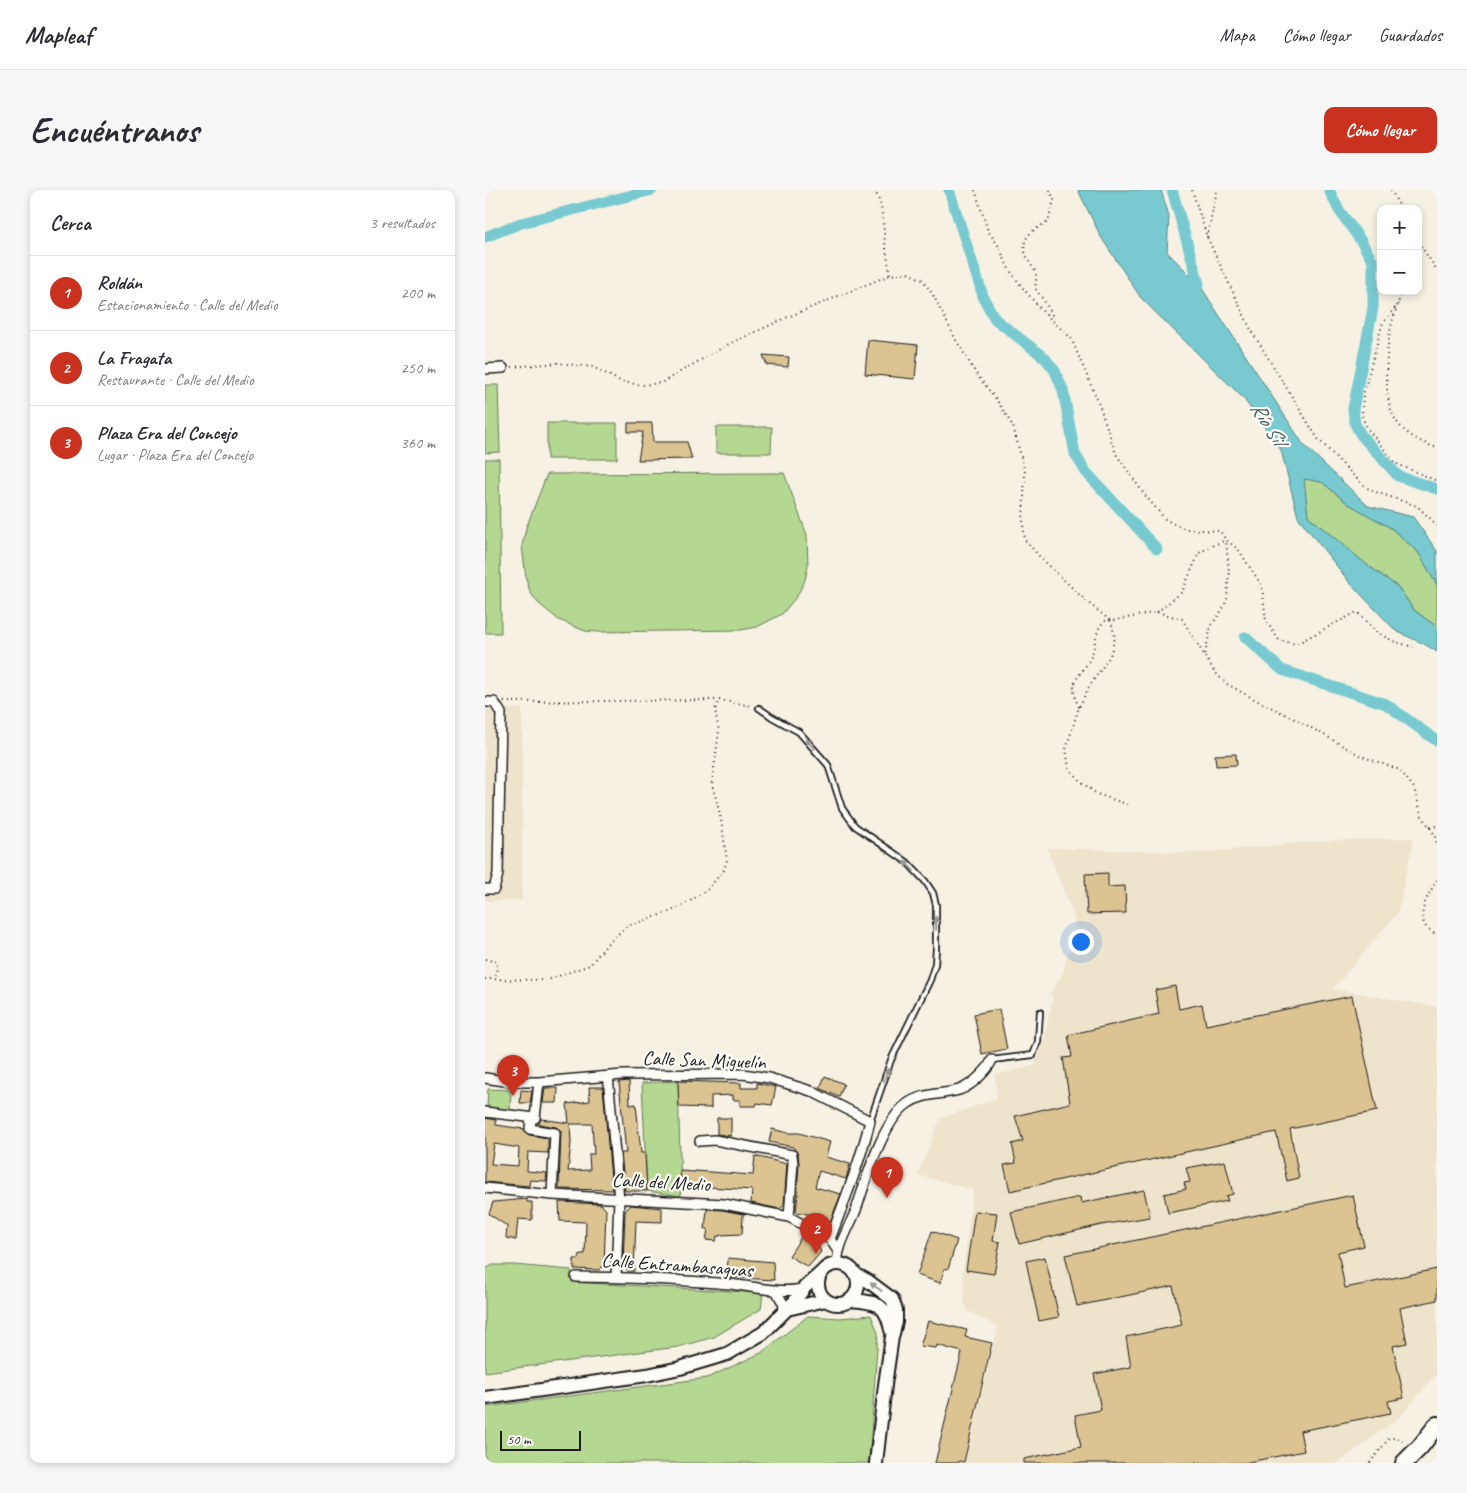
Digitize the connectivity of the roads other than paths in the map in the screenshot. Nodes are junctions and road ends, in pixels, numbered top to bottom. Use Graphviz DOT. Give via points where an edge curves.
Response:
graph roads {
  1 [pos="485,368"];
  2 [pos="503,368"];
  3 [pos="490,702"];
  4 [pos="759,708"];
  5 [pos="485,889"];
  6 [pos="1040,1012"];
  7 [pos="992,1060"];
  8 [pos="608,1076"];
  9 [pos="485,1078"];
  10 [pos="539,1082"];
  11 [pos="485,1112"];
  12 [pos="531,1118"];
  13 [pos="870,1121"];
  14 [pos="700,1141"];
  15 [pos="485,1188"];
  16 [pos="552,1195"];
  17 [pos="619,1199"];
  18 [pos="789,1217"];
  19 [pos="830,1239"];
  20 [pos="838,1258"];
  21 [pos="823,1271"];
  22 [pos="855,1274"];
  23 [pos="576,1277"];
  24 [pos="616,1277"];
  25 [pos="805,1288"];
  26 [pos="776,1290"];
  27 [pos="826,1300"];
  28 [pos="850,1300"];
  29 [pos="793,1307"];
  30 [pos="892,1337"];
  31 [pos="485,1398"];
  32 [pos="1437,1425"];
  33 [pos="876,1463"];
  34 [pos="1403,1463"];
  1 -- 2 [label="street"];
  3 -- 5 [label="street" via="501,714 498,874 494,889"];
  13 -- 4 [label="lane, one-way" via="891,1060 935,964 936,905 933,893 907,862 855,826 842,808 828,765 799,732"];
  6 -- 7 [label="lane" via="1038,1042 1033,1055"];
  7 -- 20 [label="street" via="989,1068 972,1084 960,1090 918,1097 898,1112 873,1159"];
  8 -- 10 [label="street, Calle San Miguelín"];
  8 -- 13 [label="street, Calle San Miguelín" via="743,1074 769,1078 811,1091"];
  8 -- 17 [label="street"];
  9 -- 10 [label="street, Calle San Miguelín"];
  10 -- 12 [label="street" via="535,1118"];
  11 -- 12 [label="street"];
  12 -- 16 [label="street" via="530,1129 555,1133"];
  13 -- 19 [label="street" via="850,1188"];
  14 -- 18 [label="street" via="715,1140 792,1155"];
  15 -- 16 [label="street, Calle del Medio"];
  16 -- 17 [label="street, Calle del Medio"];
  17 -- 18 [label="street, Calle del Medio" via="724,1204"];
  17 -- 24 [label="street"];
  18 -- 19 [label="street, Calle del Medio"];
  19 -- 20 [label="street"];
  20 -- 21 [label="street"];
  20 -- 22 [label="street"];
  21 -- 25 [label="street"];
  21 -- 27 [label="street" via="819,1288"];
  22 -- 28 [label="street" via="857,1291"];
  30 -- 22 [label="street, one-way" via="896,1322 892,1299"];
  23 -- 24 [label="street, Calle Entrambasaguas"];
  24 -- 26 [label="street, Calle Entrambasaguas"];
  25 -- 26 [label="street, Calle Entrambasaguas"];
  25 -- 29 [label="street"];
  26 -- 29 [label="street, Calle Entrambasaguas" via="786,1294"];
  26 -- 29 [label="street, Calle Entrambasaguas" via="784,1305"];
  27 -- 28 [label="street" via="840,1304"];
  27 -- 29 [label="street"];
  28 -- 30 [label="street" via="876,1303 885,1309"];
  29 -- 31 [label="street" via="748,1343 727,1354 697,1363 647,1375"];
  30 -- 33 [label="street"];
  32 -- 34 [label="highway"];
}
